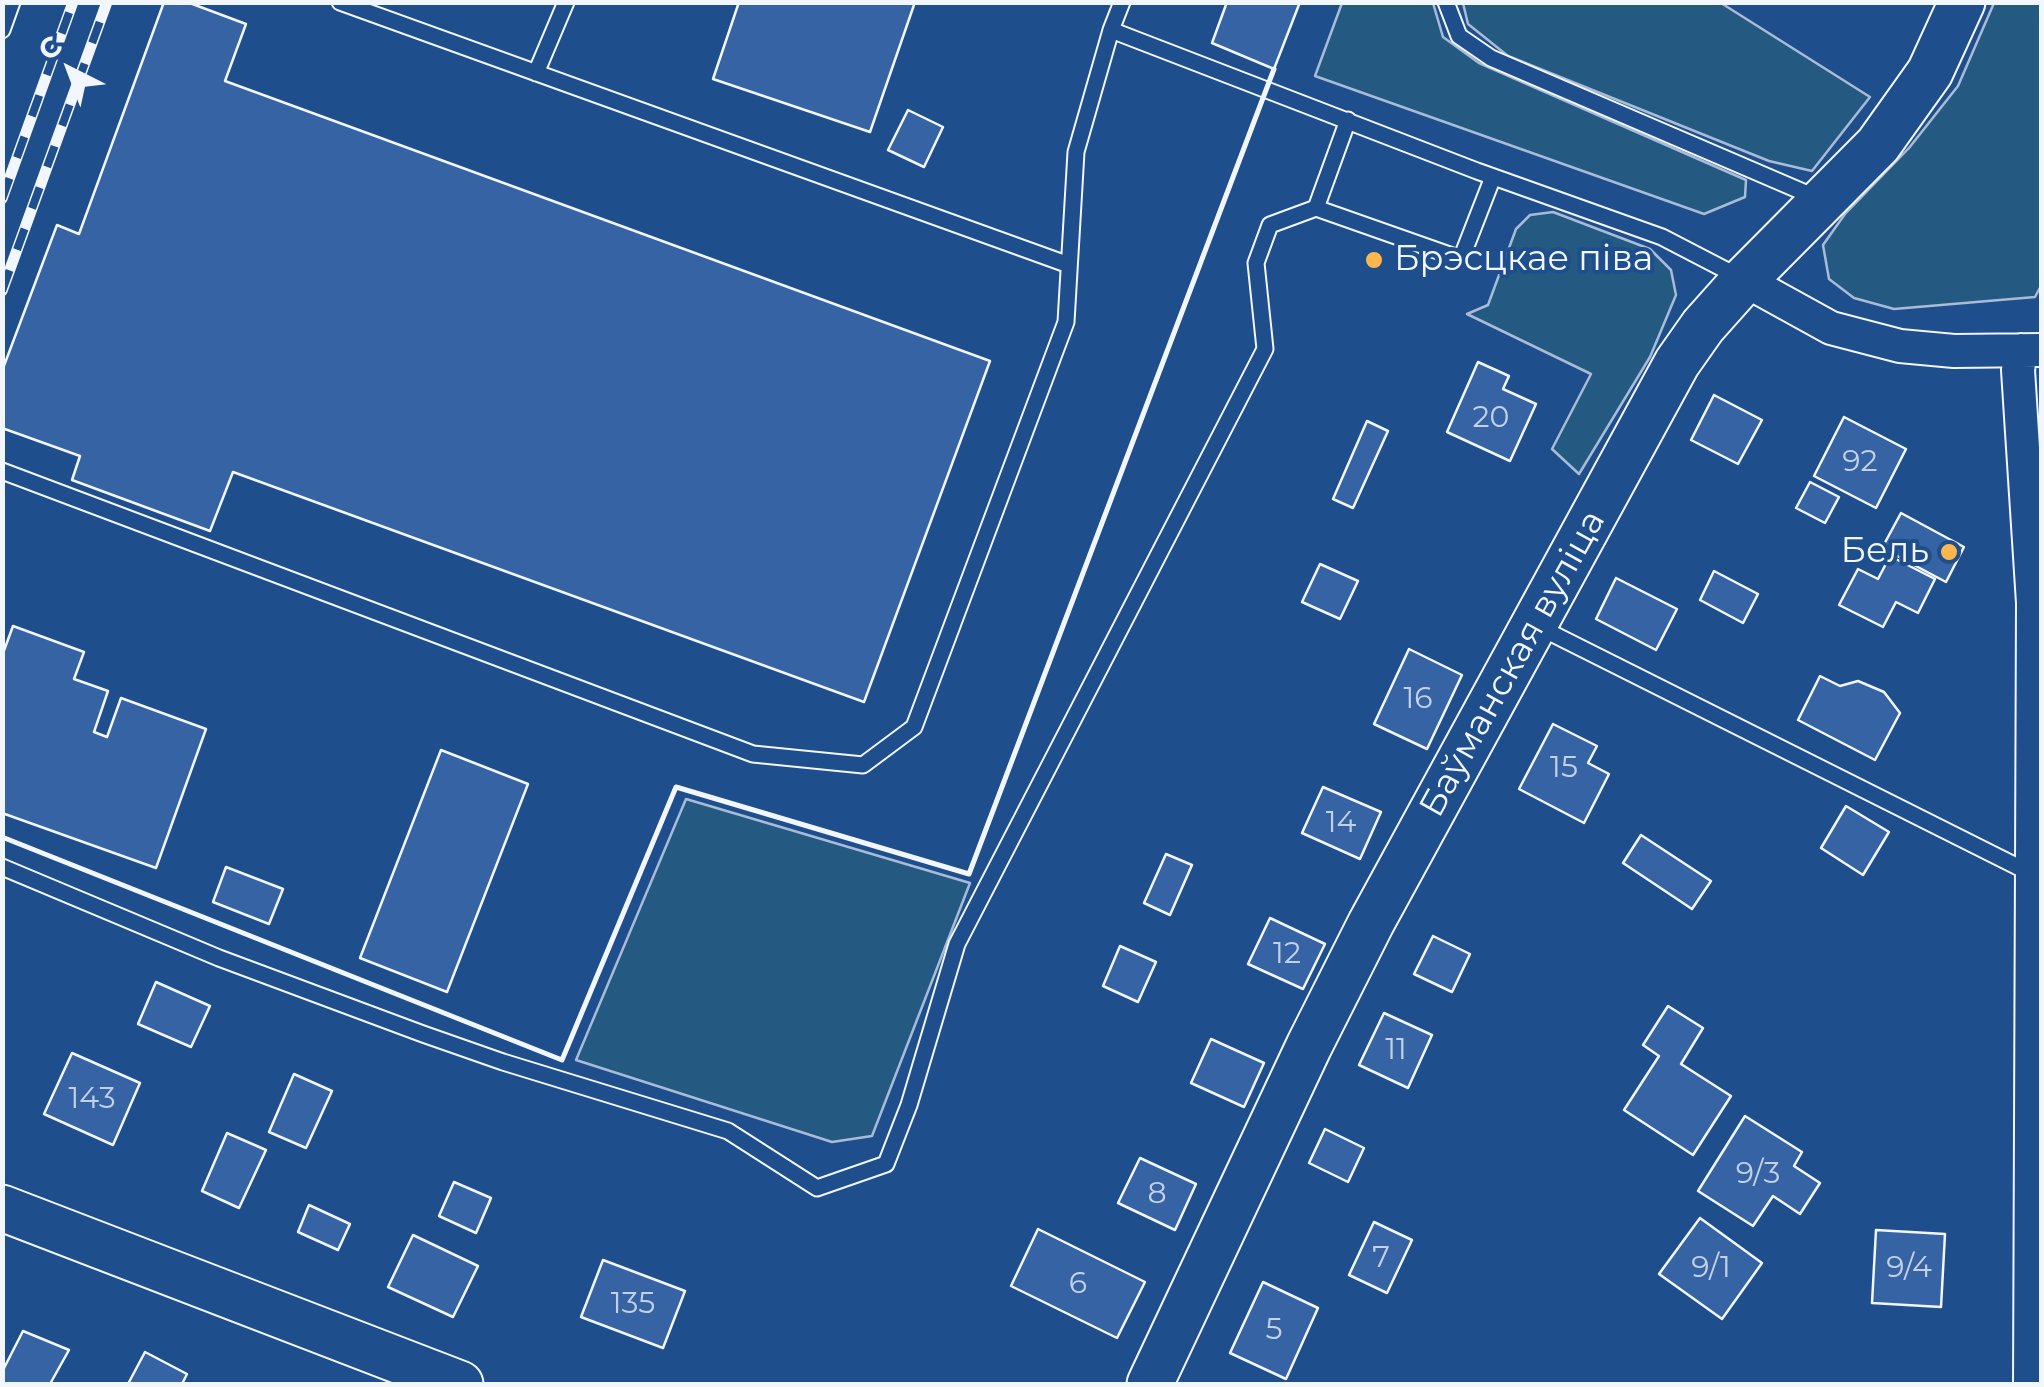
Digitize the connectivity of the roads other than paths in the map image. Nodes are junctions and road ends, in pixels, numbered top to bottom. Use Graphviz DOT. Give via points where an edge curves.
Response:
graph roads {
  1 [pos="12,2"];
  2 [pos="340,2"];
  3 [pos="566,2"];
  4 [pos="1122,2"];
  5 [pos="1446,2"];
  6 [pos="1962,2"];
  7 [pos="2,30"];
  8 [pos="1111,30"];
  9 [pos="536,73"];
  10 [pos="1348,120"];
  11 [pos="1493,177"];
  12 [pos="1821,199"];
  13 [pos="1316,208"];
  14 [pos="1070,265"];
  15 [pos="1744,280"];
  16 [pos="2031,350"];
  17 [pos="2,471"];
  18 [pos="2038,602"];
  19 [pos="1533,624"];
  20 [pos="2,867"];
  21 [pos="2030,873"];
  22 [pos="2,1208"];
  23 [pos="2037,1221"];
  24 [pos="460,1384"];
  25 [pos="1150,1384"];
  26 [pos="2030,1384"];
  1 -- 7 [label="lane"];
  2 -- 9 [label="lane"];
  3 -- 9 [label="lane"];
  4 -- 8 [label="lane"];
  5 -- 12 [label="lane" via="1459,36 1490,58"];
  6 -- 12 [label="street, Баўманская вуліца" via="1930,72 1878,145"];
  8 -- 10 [label="lane"];
  8 -- 14 [label="lane" via="1076,152"];
  9 -- 14 [label="lane"];
  10 -- 11 [label="lane"];
  10 -- 13 [label="lane"];
  11 -- 13 [label="lane" via="1461,260"];
  11 -- 15 [label="lane" via="1662,238"];
  12 -- 15 [label="street, Баўманская вуліца"];
  13 -- 20 [label="lane" via="1270,225 1256,263 1265,349 957,944 910,1106 886,1164 817,1188 728,1131 423,1034"];
  14 -- 17 [label="lane" via="1066,322 914,727 864,765 753,754"];
  15 -- 16 [label="street" via="1830,328 1882,341 1954,351"];
  15 -- 19 [label="street, Баўманская вуліца" via="1677,362"];
  16 -- 18 [label="street" via="2018,370"];
  18 -- 21 [label="street"];
  19 -- 21 [label="lane"];
  19 -- 25 [label="street, Баўманская вуліца" via="1309,1046"];
  21 -- 23 [label="street"];
  22 -- 24 [label="street"];
  23 -- 26 [label="street"];
}
